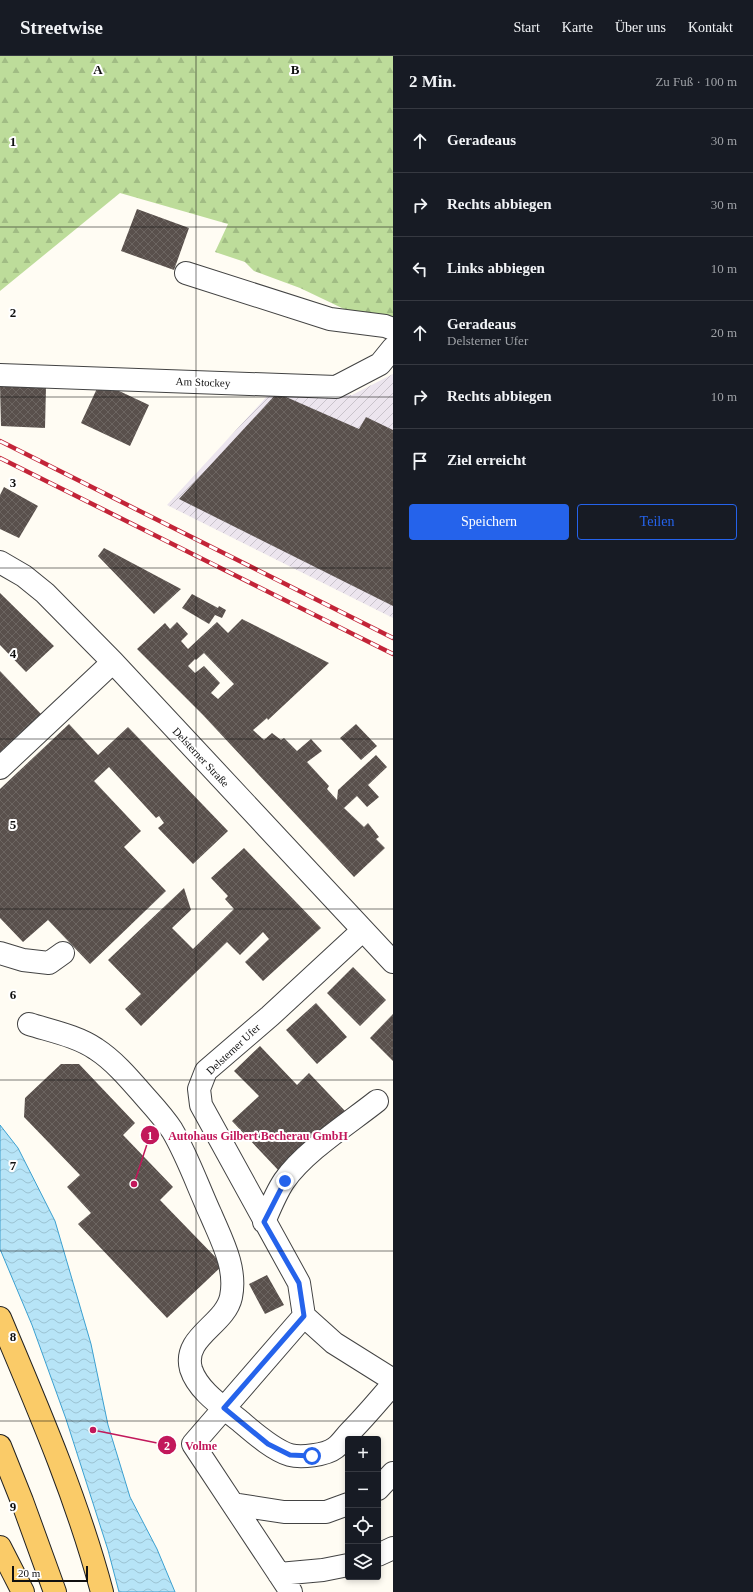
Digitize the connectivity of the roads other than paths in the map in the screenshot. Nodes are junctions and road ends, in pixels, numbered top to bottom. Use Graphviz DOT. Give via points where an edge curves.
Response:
graph roads {
  1 [pos="186,273"];
  2 [pos="393,329"];
  3 [pos="393,348"];
  4 [pos="0,375"];
  5 [pos="0,562"];
  6 [pos="113,662"];
  7 [pos="0,768"];
  8 [pos="363,930"];
  9 [pos="0,953"];
  10 [pos="63,953"];
  11 [pos="393,962"];
  12 [pos="29,1024"];
  13 [pos="377,1102"];
  14 [pos="264,1222"];
  15 [pos="304,1316"];
  16 [pos="0,1318"];
  17 [pos="393,1380"];
  18 [pos="393,1384"];
  19 [pos="224,1408"];
  20 [pos="0,1446"];
  21 [pos="393,1473"];
  22 [pos="381,1485"];
  23 [pos="233,1504"];
  24 [pos="345,1505"];
  25 [pos="0,1547"];
  26 [pos="393,1548"];
  27 [pos="381,1554"];
  28 [pos="345,1566"];
  29 [pos="279,1574"];
  30 [pos="23,1592"];
  31 [pos="56,1592"];
  32 [pos="102,1592"];
  33 [pos="291,1592"];
  1 -- 2 [label="street" via="330,318"];
  3 -- 4 [label="street, Am Stockey" via="380,364 336,387"];
  5 -- 6 [label="street, Delsterner Straße" via="24,576 45,593"];
  6 -- 7 [label="street"];
  6 -- 8 [label="street, Delsterner Straße"];
  8 -- 11 [label="street, Delsterner Straße"];
  8 -- 14 [label="street, Delsterner Ufer" via="206,1071 199,1089 201,1105"];
  9 -- 10 [label="street" via="23,960 49,963"];
  12 -- 19 [label="street" via="76,1039 98,1050 130,1080 163,1118 181,1147 223,1240 232,1275 231,1297 228,1304 197,1341 190,1356 191,1368 201,1386"];
  13 -- 14 [label="street" via="301,1162 285,1181"];
  14 -- 15 [label="street, Delsterner Ufer" via="299,1283"];
  15 -- 17 [label="street" via="334,1343"];
  15 -- 19 [label="street"];
  16 -- 32 [label="main road" via="71,1493"];
  18 -- 19 [label="street" via="335,1448 312,1456 290,1455 268,1444"];
  19 -- 23 [label="street" via="193,1444"];
  20 -- 31 [label="main road"];
  21 -- 22 [label="street"];
  23 -- 24 [label="street" via="284,1512 326,1512"];
  23 -- 29 [label="street"];
  25 -- 30 [label="main road"];
  26 -- 27 [label="street"];
  28 -- 29 [label="street"];
  29 -- 33 [label="street"];
}
